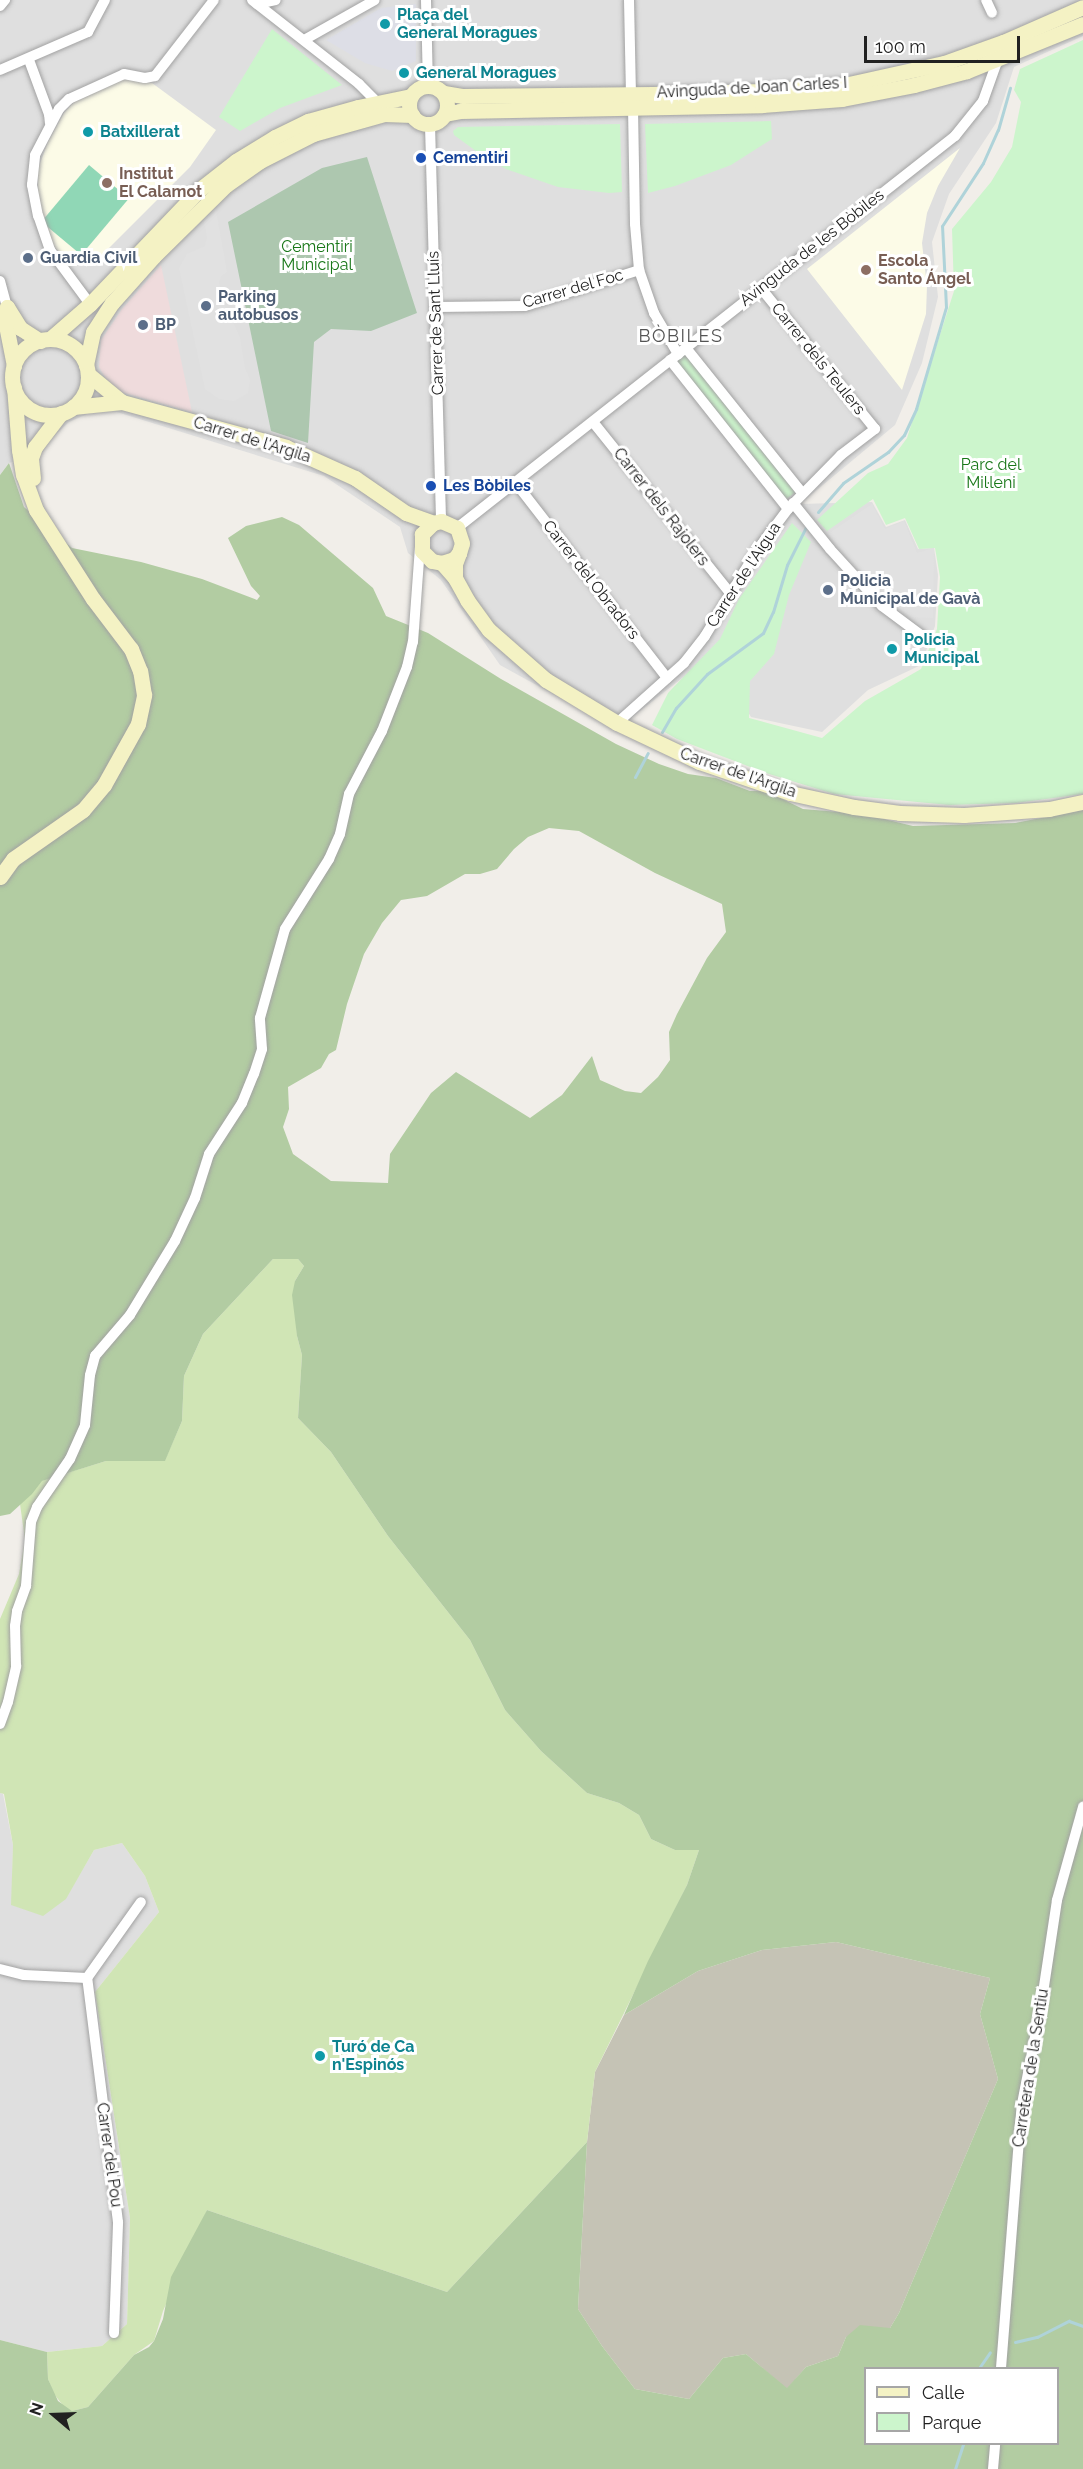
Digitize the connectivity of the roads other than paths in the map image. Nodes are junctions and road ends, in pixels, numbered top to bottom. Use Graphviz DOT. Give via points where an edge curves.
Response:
graph roads {
  1 [pos="5,0"];
  2 [pos="105,0"];
  3 [pos="214,0"];
  4 [pos="276,0"];
  5 [pos="375,0"];
  6 [pos="426,0"];
  7 [pos="629,0"];
  8 [pos="986,0"];
  9 [pos="255,2"];
  10 [pos="0,6"];
  11 [pos="1083,8"];
  12 [pos="992,13"];
  13 [pos="1083,24"];
  14 [pos="304,40"];
  15 [pos="998,59"];
  16 [pos="29,60"];
  17 [pos="0,70"];
  18 [pos="428,85"];
  19 [pos="444,93"];
  20 [pos="411,96"];
  21 [pos="632,101"];
  22 [pos="377,102"];
  23 [pos="445,114"];
  24 [pos="412,115"];
  25 [pos="50,123"];
  26 [pos="430,125"];
  27 [pos="639,270"];
  28 [pos="0,281"];
  29 [pos="761,288"];
  30 [pos="90,304"];
  31 [pos="435,307"];
  32 [pos="4,317"];
  33 [pos="45,340"];
  34 [pos="5,344"];
  35 [pos="678,354"];
  36 [pos="14,366"];
  37 [pos="87,370"];
  38 [pos="14,387"];
  39 [pos="122,402"];
  40 [pos="67,410"];
  41 [pos="593,422"];
  42 [pos="875,429"];
  43 [pos="515,482"];
  44 [pos="802,493"];
  45 [pos="791,506"];
  46 [pos="457,528"];
  47 [pos="429,531"];
  48 [pos="459,553"];
  49 [pos="440,563"];
  50 [pos="418,576"];
  51 [pos="455,578"];
  52 [pos="730,593"];
  53 [pos="921,634"];
  54 [pos="667,678"];
  55 [pos="616,723"];
  56 [pos="1083,802"];
  57 [pos="0,877"];
  58 [pos="0,890"];
  59 [pos="0,1724"];
  60 [pos="1083,1807"];
  61 [pos="141,1902"];
  62 [pos="0,1969"];
  63 [pos="87,1978"];
  64 [pos="114,2333"];
  65 [pos="1000,2367"];
  66 [pos="995,2445"];
  67 [pos="993,2469"];
  1 -- 10 [label="street"];
  2 -- 16 [label="street" via="88,32"];
  3 -- 25 [label="street" via="155,76 116,77 69,99"];
  4 -- 9 [label="street"];
  5 -- 14 [label="street"];
  6 -- 18 [label="street"];
  7 -- 21 [label="street"];
  8 -- 12 [label="street"];
  9 -- 14 [label="street"];
  11 -- 21 [label="main road, Avinguda de Joan Carles I" via="944,63 871,80"];
  13 -- 15 [label="main road, Avinguda de Joan Carles I"];
  14 -- 22 [label="street"];
  15 -- 21 [label="main road, Avinguda de Joan Carles I" via="914,85 842,99 762,105"];
  15 -- 29 [label="street, Avinguda de les Bòbiles" via="983,101 955,135"];
  16 -- 17 [label="street"];
  16 -- 25 [label="street"];
  18 -- 19 [label="main road"];
  18 -- 20 [label="main road"];
  19 -- 21 [label="main road, Avinguda de Joan Carles I"];
  19 -- 23 [label="main road" via="448,102"];
  20 -- 22 [label="main road"];
  20 -- 24 [label="main road"];
  21 -- 23 [label="main road, Avinguda de Joan Carles I"];
  21 -- 27 [label="street"];
  22 -- 30 [label="main road" via="308,121 236,161 199,190"];
  23 -- 26 [label="main road"];
  24 -- 26 [label="main road"];
  24 -- 37 [label="main road" via="384,114 313,134 226,184 112,303 93,332"];
  25 -- 30 [label="street" via="35,155 32,184 38,216 50,250"];
  26 -- 31 [label="street, Carrer de Sant Lluís"];
  27 -- 31 [label="street, Carrer del Foc" via="525,306"];
  27 -- 35 [label="street" via="654,313"];
  28 -- 32 [label="street"];
  29 -- 35 [label="street, Avinguda de les Bòbiles"];
  29 -- 42 [label="street, Carrer dels Teulers"];
  30 -- 33 [label="main road"];
  31 -- 47 [label="street, Carrer de Sant Lluís"];
  32 -- 33 [label="main road"];
  32 -- 34 [label="main road"];
  33 -- 36 [label="main road" via="23,350"];
  33 -- 37 [label="main road" via="72,346"];
  34 -- 36 [label="main road"];
  35 -- 41 [label="street, Avinguda de les Bòbiles"];
  35 -- 44 [label="street"];
  35 -- 45 [label="street"];
  36 -- 38 [label="main road"];
  37 -- 39 [label="main road, Carrer de l'Argila"];
  37 -- 40 [label="main road" via="84,392"];
  38 -- 40 [label="main road" via="30,409 47,415"];
  38 -- 57 [label="main road" via="20,458 36,510 93,599 131,649 144,695 138,724 104,785 83,810 13,859"];
  39 -- 40 [label="main road, Carrer de l'Argila"];
  39 -- 47 [label="main road, Carrer de l'Argila" via="286,447 355,478"];
  40 -- 58 [label="main road" via="40,436 31,458 37,493 65,546 138,648 150,679 150,710 125,767 97,805 18,863"];
  41 -- 43 [label="street, Avinguda de les Bòbiles"];
  41 -- 52 [label="street, Carrer dels Rajolers"];
  42 -- 44 [label="street, Carrer de l'Aigua"];
  43 -- 46 [label="street, Avinguda de les Bòbiles"];
  43 -- 54 [label="street, Carrer del Obradors"];
  44 -- 45 [label="street, Carrer de l'Aigua"];
  45 -- 52 [label="street, Carrer de l'Aigua"];
  45 -- 53 [label="street" via="882,606"];
  46 -- 47 [label="main road"];
  46 -- 48 [label="main road" via="462,537"];
  47 -- 49 [label="main road" via="426,556"];
  47 -- 50 [label="street, Carrer de Sant Lluís"];
  48 -- 49 [label="main road"];
  48 -- 51 [label="main road"];
  49 -- 50 [label="street" via="424,568"];
  49 -- 51 [label="main road, Carrer de l'Argila"];
  50 -- 59 [label="street, Carrer de Sant Lluís" via="407,667 382,731 350,794 329,859 285,929 262,1007 262,1049 254,1074 242,1102 209,1154 195,1198 169,1251 130,1315 95,1356 85,1425 70,1459 31,1522 26,1586 16,1618 16,1666"];
  51 -- 55 [label="main road, Carrer de l'Argila" via="489,630 511,651 546,680"];
  52 -- 54 [label="street, Carrer de l'Aigua" via="705,636"];
  54 -- 55 [label="street, Carrer de l'Aigua"];
  55 -- 56 [label="main road, Carrer de l'Argila" via="666,748 790,793 854,807 964,815 1048,809"];
  60 -- 65 [label="street, Carretera de la Sentiu" via="1059,1886 1022,2104"];
  61 -- 63 [label="street"];
  62 -- 63 [label="street" via="24,1975"];
  63 -- 64 [label="street, Carrer del Pou" via="118,2222"];
  66 -- 67 [label="street"];
}
